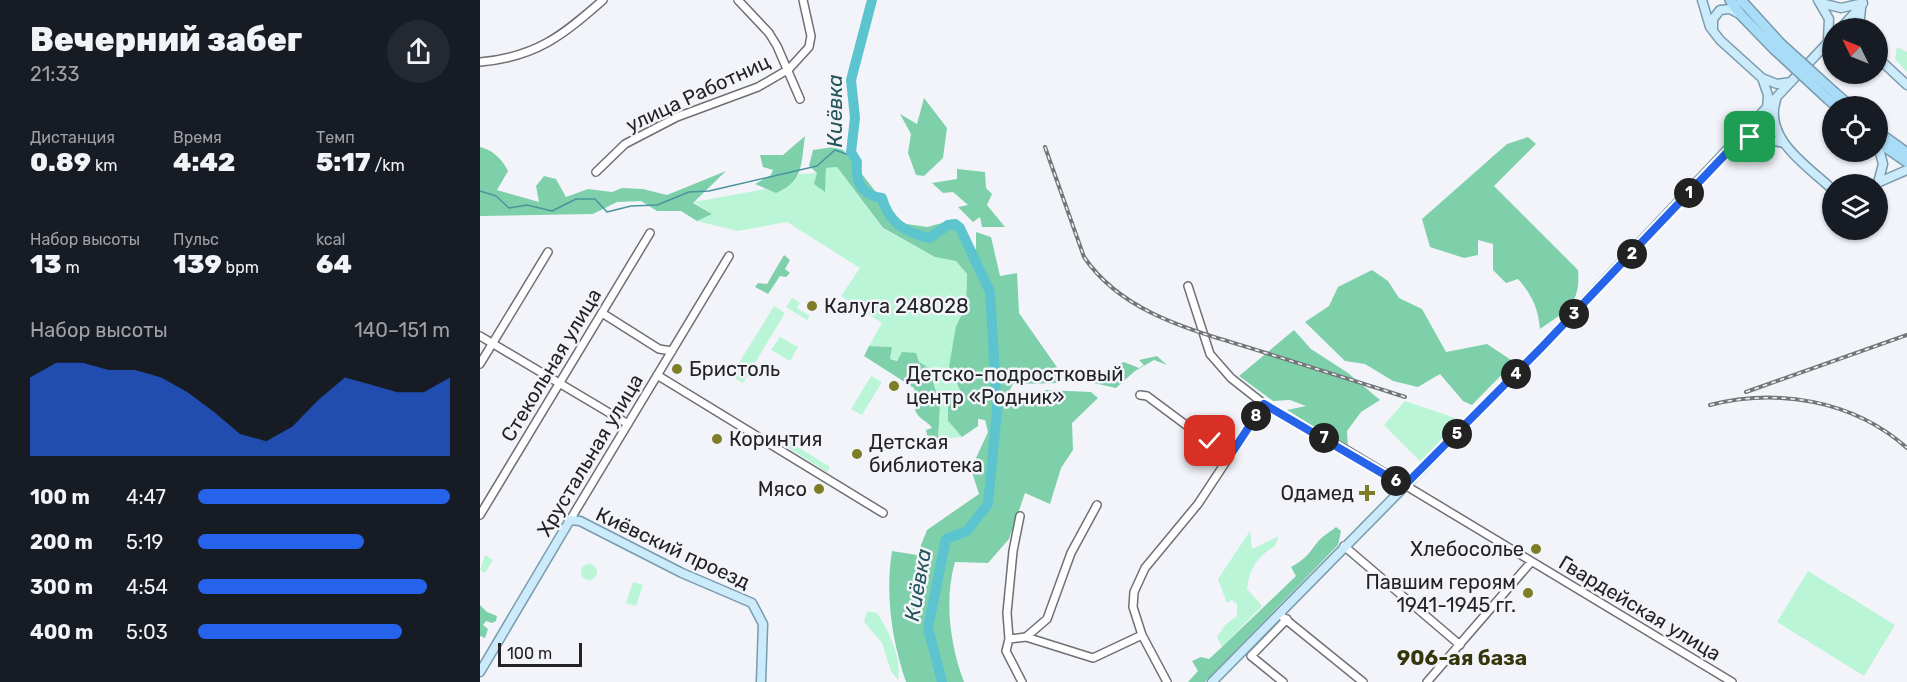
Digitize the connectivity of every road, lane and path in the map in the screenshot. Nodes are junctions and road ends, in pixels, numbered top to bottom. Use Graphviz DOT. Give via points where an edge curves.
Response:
graph roads {
  1 [pos="603,0"];
  2 [pos="738,0"];
  3 [pos="803,0"];
  4 [pos="1702,0"];
  5 [pos="1730,0"];
  6 [pos="1819,1"];
  7 [pos="1865,2"];
  8 [pos="1744,6"];
  9 [pos="1827,18"];
  10 [pos="1850,18"];
  11 [pos="1859,18"];
  12 [pos="1715,34"];
  13 [pos="1822,50"];
  14 [pos="480,62"];
  15 [pos="1888,67"];
  16 [pos="789,69"];
  17 [pos="1762,78"];
  18 [pos="1792,82"];
  19 [pos="1907,85"];
  20 [pos="1831,96"];
  21 [pos="800,99"];
  22 [pos="1776,100"];
  23 [pos="1766,110"];
  24 [pos="1739,140"];
  25 [pos="1888,140"];
  26 [pos="1783,143"];
  27 [pos="1891,143"];
  28 [pos="1907,144"];
  29 [pos="1888,150"];
  30 [pos="1907,153"];
  31 [pos="1907,162"];
  32 [pos="1907,171"];
  33 [pos="596,172"];
  34 [pos="1888,179"];
  35 [pos="1822,180"];
  36 [pos="650,233"];
  37 [pos="548,252"];
  38 [pos="729,256"];
  39 [pos="1188,286"];
  40 [pos="602,313"];
  41 [pos="480,336"];
  42 [pos="492,344"];
  43 [pos="672,351"];
  44 [pos="480,364"];
  45 [pos="657,375"];
  46 [pos="559,383"];
  47 [pos="1140,395"];
  48 [pos="1264,404"];
  49 [pos="627,424"];
  50 [pos="1229,457"];
  51 [pos="1404,486"];
  52 [pos="1097,505"];
  53 [pos="883,513"];
  54 [pos="480,515"];
  55 [pos="1020,516"];
  56 [pos="570,520"];
  57 [pos="1344,546"];
  58 [pos="1531,562"];
  59 [pos="1283,616"];
  60 [pos="1142,634"];
  61 [pos="1026,637"];
  62 [pos="1009,639"];
  63 [pos="1460,645"];
  64 [pos="480,672"];
  65 [pos="761,682"];
  66 [pos="1022,682"];
  67 [pos="1167,682"];
  68 [pos="1212,682"];
  69 [pos="1283,682"];
  70 [pos="1363,682"];
  71 [pos="1426,682"];
  72 [pos="1732,682"];
  1 -- 14 [label="street" via="560,37 504,60"];
  2 -- 16 [label="street" via="769,33"];
  3 -- 16 [label="street, улица Работниц" via="811,36 809,47"];
  4 -- 12 [label="main road"];
  5 -- 8 [label="highway"];
  6 -- 7 [label="main road" via="1841,8"];
  6 -- 9 [label="main road"];
  7 -- 10 [label="main road"];
  7 -- 11 [label="main road"];
  8 -- 12 [label="main road" via="1720,10 1713,19"];
  8 -- 20 [label="highway, bridge" via="1777,46"];
  12 -- 17 [label="main road"];
  13 -- 18 [label="main road"];
  15 -- 19 [label="main road"];
  16 -- 21 [label="street"];
  16 -- 33 [label="street, улица Работниц" via="758,87 677,117 626,144"];
  17 -- 18 [label="main road" via="1777,84"];
  17 -- 23 [label="main road" via="1768,95"];
  18 -- 22 [label="main road"];
  22 -- 23 [label="main road"];
  22 -- 26 [label="main road" via="1774,117"];
  23 -- 24 [label="main road"];
  24 -- 26 [label="main road" via="1760,137"];
  24 -- 51 [label="main road"];
  25 -- 27 [label="highway"];
  26 -- 35 [label="main road"];
  27 -- 28 [label="main road"];
  27 -- 30 [label="highway"];
  29 -- 31 [label="highway"];
  32 -- 34 [label="main road"];
  36 -- 40 [label="street, Стекольная улица"];
  37 -- 42 [label="street"];
  38 -- 43 [label="street, Хрустальная улица"];
  39 -- 48 [label="street, Гвардейская улица" via="1210,354 1231,378"];
  40 -- 43 [label="street" via="659,349"];
  40 -- 46 [label="street, Стекольная улица"];
  41 -- 42 [label="street"];
  42 -- 44 [label="street"];
  42 -- 46 [label="street"];
  43 -- 45 [label="street, Хрустальная улица"];
  45 -- 49 [label="street, Хрустальная улица"];
  45 -- 53 [label="street"];
  46 -- 49 [label="street"];
  46 -- 54 [label="street, Стекольная улица"];
  47 -- 50 [label="street" via="1147,396"];
  48 -- 50 [label="street"];
  48 -- 51 [label="street, Гвардейская улица"];
  49 -- 56 [label="street, Хрустальная улица"];
  50 -- 60 [label="street" via="1139,580 1133,607"];
  51 -- 57 [label="main road"];
  51 -- 58 [label="street, Гвардейская улица"];
  52 -- 61 [label="street" via="1071,553 1047,619"];
  55 -- 62 [label="street" via="1007,613"];
  56 -- 64 [label="main road, Хрустальная улица"];
  56 -- 65 [label="main road, Киёвский проезд" via="752,603 763,624"];
  57 -- 59 [label="main road"];
  57 -- 63 [label="street"];
  58 -- 63 [label="street"];
  58 -- 72 [label="street, Гвардейская улица"];
  59 -- 68 [label="main road"];
  59 -- 69 [label="street" via="1251,656"];
  59 -- 70 [label="street"];
  60 -- 61 [label="street" via="1093,658"];
  60 -- 67 [label="street"];
  61 -- 62 [label="street"];
  62 -- 66 [label="street" via="1005,651"];
  63 -- 71 [label="street"];
}
